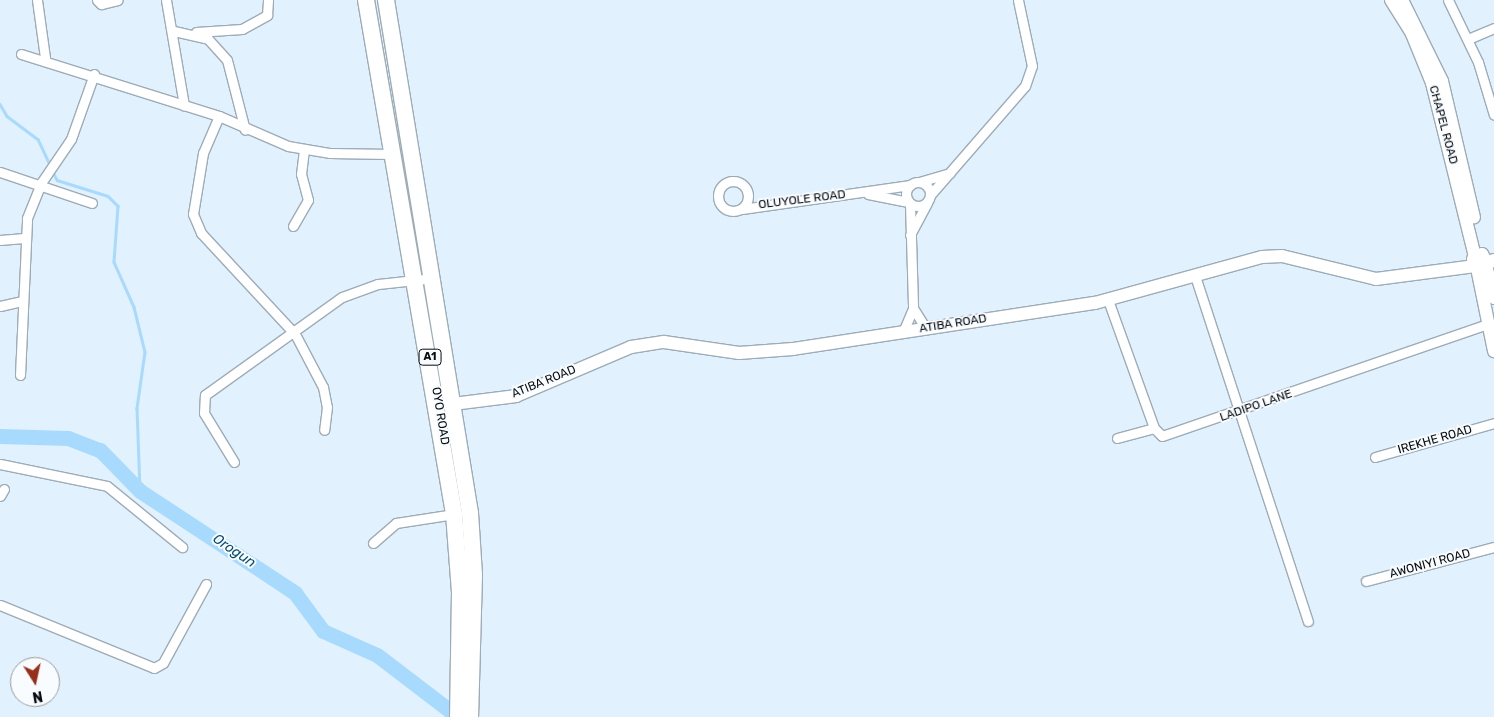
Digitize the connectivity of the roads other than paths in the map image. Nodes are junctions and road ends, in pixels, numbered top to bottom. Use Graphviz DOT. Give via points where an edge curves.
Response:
graph roads {
  1 [pos="37,0"];
  2 [pos="97,0"];
  3 [pos="118,0"];
  4 [pos="166,0"];
  5 [pos="268,0"];
  6 [pos="366,0"];
  7 [pos="386,0"];
  8 [pos="1018,0"];
  9 [pos="1391,0"];
  10 [pos="1402,0"];
  11 [pos="1448,0"];
  12 [pos="1494,28"];
  13 [pos="174,31"];
  14 [pos="193,32"];
  15 [pos="1468,39"];
  16 [pos="21,54"];
  17 [pos="45,58"];
  18 [pos="94,74"];
  19 [pos="1491,95"];
  20 [pos="184,105"];
  21 [pos="1494,115"];
  22 [pos="219,116"];
  23 [pos="245,130"];
  24 [pos="304,149"];
  25 [pos="392,154"];
  26 [pos="0,172"];
  27 [pos="950,173"];
  28 [pos="42,183"];
  29 [pos="915,183"];
  30 [pos="863,193"];
  31 [pos="931,194"];
  32 [pos="92,203"];
  33 [pos="909,203"];
  34 [pos="927,204"];
  35 [pos="742,209"];
  36 [pos="293,226"];
  37 [pos="909,237"];
  38 [pos="24,238"];
  39 [pos="0,240"];
  40 [pos="1483,260"];
  41 [pos="434,278"];
  42 [pos="1196,278"];
  43 [pos="417,280"];
  44 [pos="1494,298"];
  45 [pos="1108,300"];
  46 [pos="22,301"];
  47 [pos="0,306"];
  48 [pos="913,308"];
  49 [pos="1488,324"];
  50 [pos="926,329"];
  51 [pos="903,332"];
  52 [pos="295,334"];
  53 [pos="1494,351"];
  54 [pos="20,375"];
  55 [pos="453,404"];
  56 [pos="1240,413"];
  57 [pos="1494,422"];
  58 [pos="1154,428"];
  59 [pos="324,430"];
  60 [pos="1117,438"];
  61 [pos="1375,457"];
  62 [pos="234,462"];
  63 [pos="0,464"];
  64 [pos="454,514"];
  65 [pos="374,543"];
  66 [pos="465,545"];
  67 [pos="182,546"];
  68 [pos="1494,547"];
  69 [pos="1366,581"];
  70 [pos="206,584"];
  71 [pos="0,605"];
  72 [pos="1308,621"];
  73 [pos="458,717"];
  74 [pos="470,717"];
  1 -- 17 [label="street"];
  2 -- 3 [label="street" via="101,4"];
  4 -- 13 [label="street"];
  5 -- 14 [label="street" via="267,15 242,30"];
  6 -- 25 [label="highway, OYO ROAD / A1"];
  7 -- 41 [label="highway, OYO ROAD / A1"];
  8 -- 27 [label="street" via="1028,36 1030,76 989,133"];
  9 -- 40 [label="street, CHAPEL ROAD" via="1412,34 1432,83"];
  10 -- 40 [label="street, CHAPEL ROAD" via="1442,81"];
  11 -- 15 [label="street"];
  12 -- 15 [label="street"];
  13 -- 14 [label="street"];
  13 -- 20 [label="street"];
  14 -- 23 [label="street" via="216,46 227,60"];
  15 -- 19 [label="street"];
  16 -- 17 [label="street"];
  17 -- 18 [label="street"];
  18 -- 20 [label="street"];
  18 -- 28 [label="street" via="67,146"];
  19 -- 21 [label="street"];
  20 -- 22 [label="street"];
  22 -- 23 [label="street"];
  22 -- 52 [label="street" via="203,153 193,214 202,232"];
  23 -- 24 [label="street"];
  24 -- 25 [label="street"];
  24 -- 36 [label="street" via="301,174 308,200"];
  25 -- 43 [label="highway, OYO ROAD / A1"];
  26 -- 28 [label="street"];
  27 -- 29 [label="street, OLUYOLE ROAD"];
  27 -- 31 [label="street"];
  28 -- 32 [label="street" via="56,194"];
  28 -- 38 [label="street"];
  29 -- 30 [label="street, OLUYOLE ROAD"];
  29 -- 31 [label="street"];
  29 -- 33 [label="street"];
  30 -- 33 [label="street, OLUYOLE ROAD"];
  30 -- 35 [label="street, OLUYOLE ROAD"];
  31 -- 34 [label="street"];
  33 -- 34 [label="street, OLUYOLE ROAD"];
  33 -- 37 [label="street"];
  34 -- 37 [label="street"];
  37 -- 48 [label="street"];
  38 -- 39 [label="street"];
  38 -- 46 [label="street"];
  40 -- 42 [label="street, ATIBA ROAD" via="1455,268 1376,279 1282,256 1262,257"];
  40 -- 44 [label="street"];
  40 -- 49 [label="street"];
  41 -- 43 [label="street"];
  41 -- 55 [label="highway, OYO ROAD / A1"];
  42 -- 45 [label="street, ATIBA ROAD"];
  42 -- 56 [label="street"];
  43 -- 52 [label="street" via="378,284 342,297"];
  43 -- 64 [label="highway, OYO ROAD / A1"];
  45 -- 50 [label="street, ATIBA ROAD"];
  45 -- 58 [label="street"];
  46 -- 47 [label="street"];
  46 -- 54 [label="street"];
  48 -- 50 [label="street"];
  48 -- 51 [label="street"];
  49 -- 53 [label="street"];
  49 -- 56 [label="street, LADIPO LANE"];
  50 -- 51 [label="street, ATIBA ROAD"];
  51 -- 55 [label="street, ATIBA ROAD" via="764,353 664,342 631,346 516,396"];
  52 -- 59 [label="street" via="323,387 327,407"];
  52 -- 62 [label="street" via="205,396 204,413"];
  55 -- 66 [label="highway, OYO ROAD / A1"];
  56 -- 58 [label="street, LADIPO LANE" via="1162,436"];
  56 -- 72 [label="street"];
  57 -- 61 [label="street, IREKHE ROAD"];
  58 -- 60 [label="street"];
  63 -- 67 [label="street" via="107,486"];
  64 -- 65 [label="street" via="396,523"];
  64 -- 66 [label="highway, OYO ROAD / A1"];
  66 -- 73 [label="highway, OYO ROAD / A1"];
  66 -- 74 [label="highway, OYO ROAD / A1"];
  68 -- 69 [label="street, AWONIYI ROAD"];
  70 -- 71 [label="street" via="162,663 154,668"];
}
